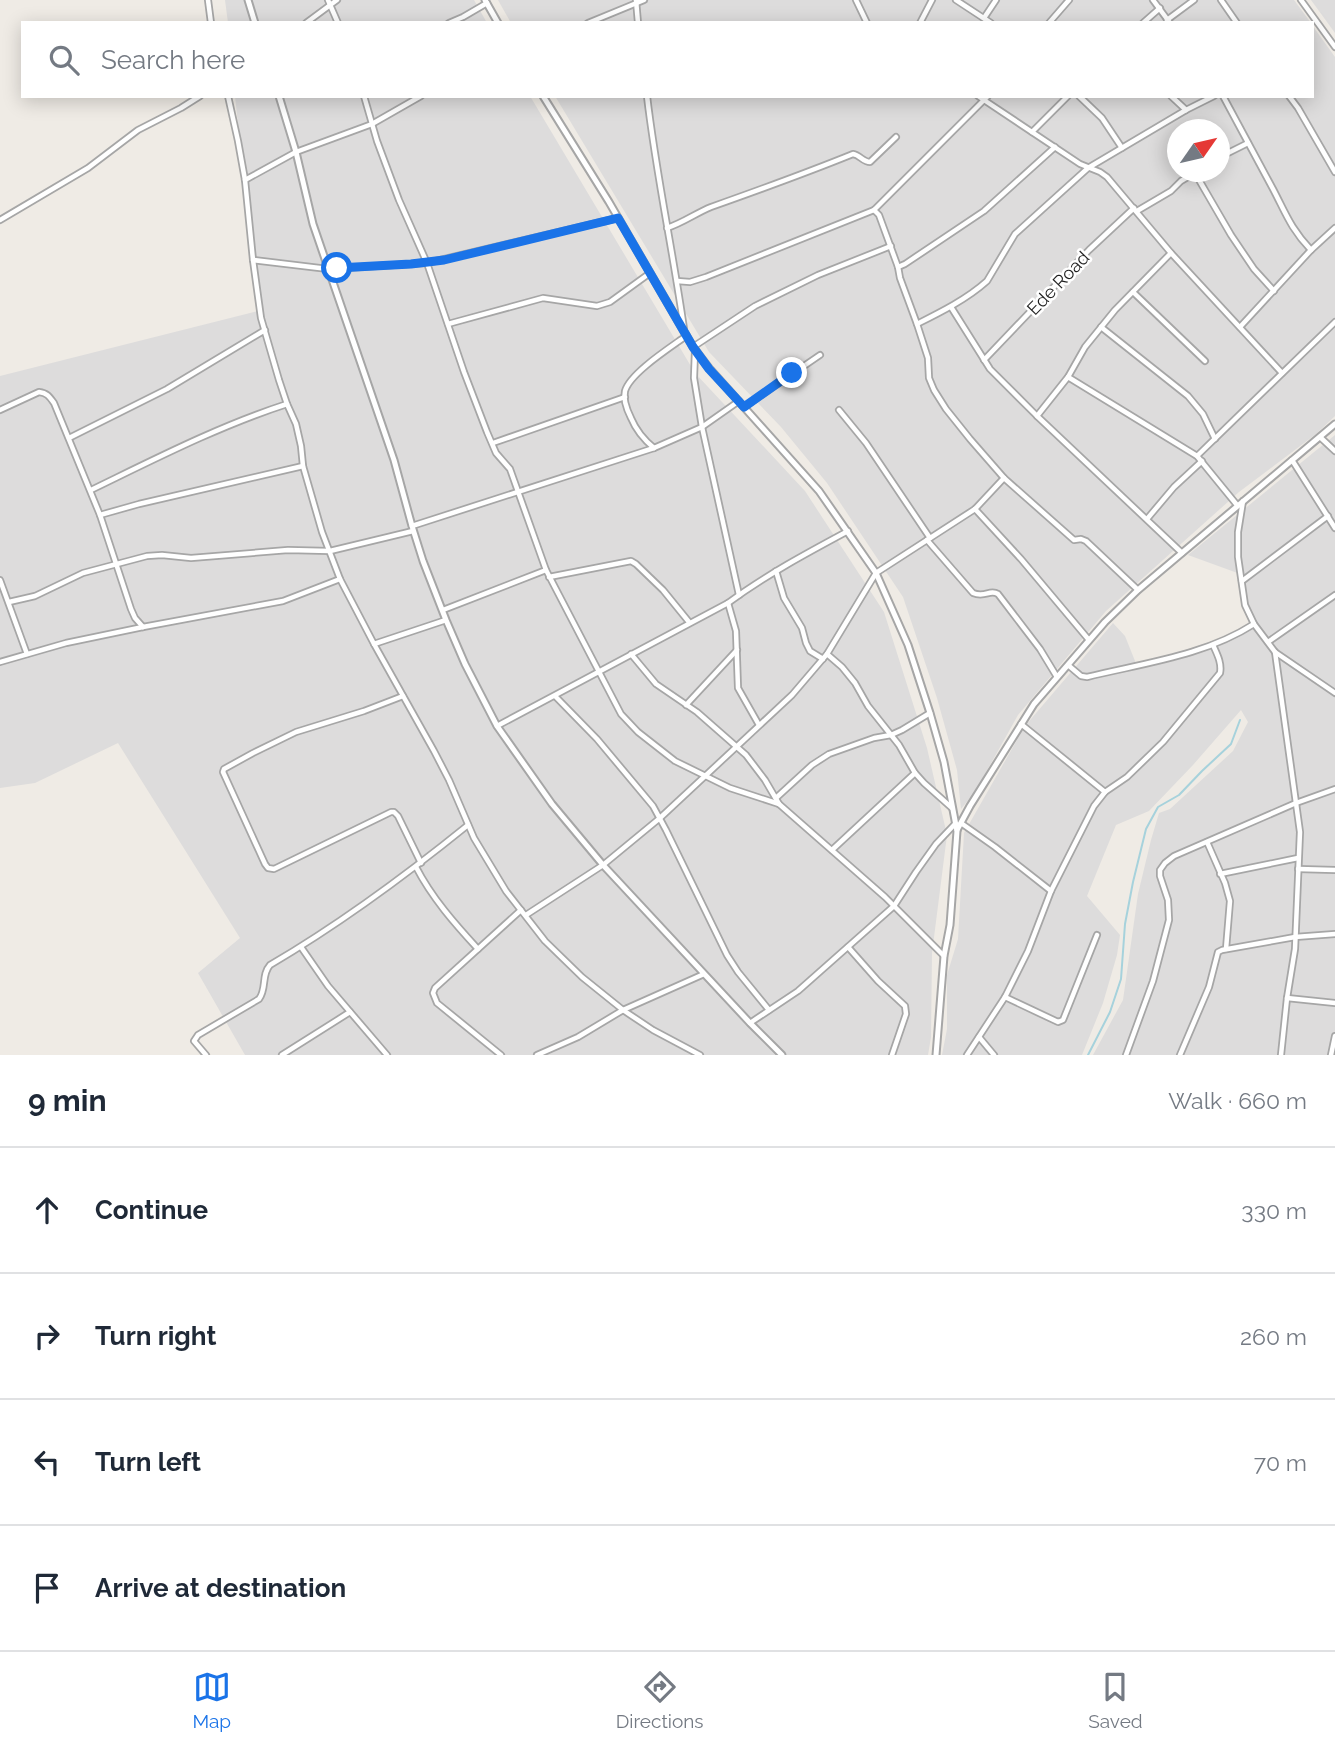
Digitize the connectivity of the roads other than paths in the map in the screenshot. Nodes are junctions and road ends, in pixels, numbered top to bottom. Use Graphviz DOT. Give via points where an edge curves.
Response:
graph roads {
  1 [pos="208,0"];
  2 [pos="248,0"];
  3 [pos="337,0"];
  4 [pos="644,0"];
  5 [pos="856,0"];
  6 [pos="932,0"];
  7 [pos="956,0"];
  8 [pos="996,0"];
  9 [pos="1069,0"];
  10 [pos="1153,0"];
  11 [pos="1194,0"];
  12 [pos="1221,0"];
  13 [pos="1301,0"];
  14 [pos="486,2"];
  15 [pos="636,2"];
  16 [pos="329,3"];
  17 [pos="1160,8"];
  18 [pos="984,18"];
  19 [pos="211,21"];
  20 [pos="254,21"];
  21 [pos="308,21"];
  22 [pos="337,21"];
  23 [pos="454,21"];
  24 [pos="497,21"];
  25 [pos="593,21"];
  26 [pos="638,21"];
  27 [pos="866,21"];
  28 [pos="921,21"];
  29 [pos="988,21"];
  30 [pos="1051,21"];
  31 [pos="1145,21"];
  32 [pos="1169,21"];
  33 [pos="1236,21"];
  34 [pos="1335,47"];
  35 [pos="197,98"];
  36 [pos="228,98"];
  37 [pos="280,98"];
  38 [pos="365,98"];
  39 [pos="418,98"];
  40 [pos="544,98"];
  41 [pos="647,98"];
  42 [pos="986,98"];
  43 [pos="1066,98"];
  44 [pos="1081,98"];
  45 [pos="1173,98"];
  46 [pos="1210,98"];
  47 [pos="1224,98"];
  48 [pos="1290,98"];
  49 [pos="1186,110"];
  50 [pos="372,124"];
  51 [pos="1032,132"];
  52 [pos="896,137"];
  53 [pos="1248,142"];
  54 [pos="1055,147"];
  55 [pos="1122,148"];
  56 [pos="296,152"];
  57 [pos="1230,152"];
  58 [pos="1088,168"];
  59 [pos="1335,172"];
  60 [pos="245,180"];
  61 [pos="1180,182"];
  62 [pos="1202,182"];
  63 [pos="1135,209"];
  64 [pos="874,210"];
  65 [pos="618,218"];
  66 [pos="0,220"];
  67 [pos="667,228"];
  68 [pos="1335,228"];
  69 [pos="891,246"];
  70 [pos="1311,250"];
  71 [pos="1171,253"];
  72 [pos="253,260"];
  73 [pos="427,263"];
  74 [pos="898,267"];
  75 [pos="328,269"];
  76 [pos="650,273"];
  77 [pos="677,281"];
  78 [pos="1274,291"];
  79 [pos="1133,292"];
  80 [pos="951,307"];
  81 [pos="1335,322"];
  82 [pos="449,324"];
  83 [pos="917,324"];
  84 [pos="1101,327"];
  85 [pos="1240,327"];
  86 [pos="265,330"];
  87 [pos="685,334"];
  88 [pos="694,349"];
  89 [pos="820,355"];
  90 [pos="984,360"];
  91 [pos="1205,361"];
  92 [pos="1282,373"];
  93 [pos="1068,377"];
  94 [pos="625,397"];
  95 [pos="287,404"];
  96 [pos="741,404"];
  97 [pos="0,410"];
  98 [pos="839,410"];
  99 [pos="1037,416"];
  100 [pos="1335,424"];
  101 [pos="702,427"];
  102 [pos="1320,437"];
  103 [pos="69,438"];
  104 [pos="1215,439"];
  105 [pos="493,443"];
  106 [pos="654,448"];
  107 [pos="1335,451"];
  108 [pos="1197,456"];
  109 [pos="1292,459"];
  110 [pos="1202,460"];
  111 [pos="303,466"];
  112 [pos="1004,478"];
  113 [pos="91,489"];
  114 [pos="518,492"];
  115 [pos="1240,502"];
  116 [pos="975,509"];
  117 [pos="100,515"];
  118 [pos="1328,516"];
  119 [pos="1147,519"];
  120 [pos="412,528"];
  121 [pos="1335,528"];
  122 [pos="848,531"];
  123 [pos="928,539"];
  124 [pos="330,551"];
  125 [pos="1182,553"];
  126 [pos="117,563"];
  127 [pos="546,570"];
  128 [pos="776,571"];
  129 [pos="876,573"];
  130 [pos="549,577"];
  131 [pos="340,579"];
  132 [pos="0,580"];
  133 [pos="1241,582"];
  134 [pos="1138,590"];
  135 [pos="739,595"];
  136 [pos="1335,595"];
  137 [pos="9,602"];
  138 [pos="728,603"];
  139 [pos="443,610"];
  140 [pos="446,620"];
  141 [pos="689,622"];
  142 [pos="1254,624"];
  143 [pos="142,627"];
  144 [pos="1090,640"];
  145 [pos="1268,642"];
  146 [pos="374,644"];
  147 [pos="1213,645"];
  148 [pos="737,650"];
  149 [pos="1275,652"];
  150 [pos="27,654"];
  151 [pos="631,654"];
  152 [pos="825,657"];
  153 [pos="0,662"];
  154 [pos="1068,665"];
  155 [pos="600,671"];
  156 [pos="1058,677"];
  157 [pos="1335,693"];
  158 [pos="555,695"];
  159 [pos="403,696"];
  160 [pos="686,705"];
  161 [pos="930,713"];
  162 [pos="1020,723"];
  163 [pos="759,725"];
  164 [pos="497,726"];
  165 [pos="891,735"];
  166 [pos="736,746"];
  167 [pos="915,773"];
  168 [pos="704,776"];
  169 [pos="1335,789"];
  170 [pos="1105,792"];
  171 [pos="776,798"];
  172 [pos="1296,803"];
  173 [pos="779,804"];
  174 [pos="952,808"];
  175 [pos="660,818"];
  176 [pos="468,825"];
  177 [pos="957,826"];
  178 [pos="1207,842"];
  179 [pos="832,850"];
  180 [pos="1299,858"];
  181 [pos="419,865"];
  182 [pos="603,865"];
  183 [pos="1298,869"];
  184 [pos="1335,870"];
  185 [pos="1220,874"];
  186 [pos="1051,891"];
  187 [pos="894,906"];
  188 [pos="521,910"];
  189 [pos="526,915"];
  190 [pos="1335,934"];
  191 [pos="1097,935"];
  192 [pos="1295,937"];
  193 [pos="302,947"];
  194 [pos="848,947"];
  195 [pos="478,949"];
  196 [pos="1226,949"];
  197 [pos="944,956"];
  198 [pos="704,974"];
  199 [pos="1005,997"];
  200 [pos="1287,998"];
  201 [pos="1335,1003"];
  202 [pos="623,1010"];
  203 [pos="769,1010"];
  204 [pos="350,1012"];
  205 [pos="750,1023"];
  206 [pos="1335,1036"];
  207 [pos="979,1037"];
  208 [pos="206,1055"];
  209 [pos="282,1055"];
  210 [pos="387,1055"];
  211 [pos="501,1055"];
  212 [pos="537,1055"];
  213 [pos="700,1055"];
  214 [pos="782,1055"];
  215 [pos="892,1055"];
  216 [pos="936,1055"];
  217 [pos="967,1055"];
  218 [pos="994,1055"];
  219 [pos="1126,1055"];
  220 [pos="1180,1055"];
  221 [pos="1281,1055"];
  222 [pos="1331,1055"];
  1 -- 19 [label="street"];
  2 -- 20 [label="street"];
  3 -- 16 [label="street"];
  4 -- 15 [label="street"];
  5 -- 27 [label="street"];
  6 -- 28 [label="street"];
  7 -- 18 [label="street"];
  8 -- 18 [label="street"];
  9 -- 30 [label="street"];
  10 -- 17 [label="street"];
  11 -- 32 [label="street"];
  12 -- 33 [label="street"];
  13 -- 34 [label="street"];
  14 -- 23 [label="street"];
  14 -- 24 [label="street"];
  15 -- 25 [label="street"];
  15 -- 26 [label="street"];
  16 -- 21 [label="street"];
  16 -- 22 [label="street"];
  17 -- 31 [label="street"];
  17 -- 32 [label="street"];
  18 -- 29 [label="street"];
  35 -- 66 [label="street" via="138,130 88,168"];
  36 -- 60 [label="street"];
  37 -- 56 [label="street"];
  38 -- 50 [label="street"];
  39 -- 50 [label="street"];
  40 -- 65 [label="street"];
  41 -- 67 [label="street"];
  42 -- 51 [label="street"];
  42 -- 64 [label="street"];
  43 -- 51 [label="street"];
  44 -- 55 [label="street" via="1102,118"];
  45 -- 49 [label="street"];
  46 -- 49 [label="street"];
  47 -- 53 [label="street"];
  48 -- 59 [label="street"];
  49 -- 55 [label="street"];
  50 -- 56 [label="street"];
  50 -- 73 [label="street"];
  51 -- 54 [label="street"];
  52 -- 67 [label="street" via="870,162 853,154"];
  53 -- 57 [label="street"];
  53 -- 70 [label="street" via="1288,222"];
  54 -- 58 [label="street"];
  54 -- 74 [label="street" via="984,211"];
  55 -- 58 [label="street"];
  56 -- 60 [label="street"];
  56 -- 75 [label="street"];
  58 -- 63 [label="street" via="1100,172"];
  58 -- 80 [label="street" via="1015,234 987,281"];
  60 -- 72 [label="street"];
  61 -- 63 [label="street, Ede Road"];
  62 -- 78 [label="street" via="1231,235"];
  63 -- 71 [label="street"];
  63 -- 90 [label="street, Ede Road" via="1089,250"];
  64 -- 69 [label="street"];
  64 -- 77 [label="street" via="706,277"];
  65 -- 73 [label="street"];
  65 -- 76 [label="street"];
  67 -- 77 [label="street"];
  68 -- 70 [label="street"];
  69 -- 74 [label="street"];
  69 -- 88 [label="street" via="755,306"];
  70 -- 78 [label="street"];
  71 -- 79 [label="street"];
  71 -- 85 [label="street"];
  72 -- 75 [label="street"];
  72 -- 86 [label="street"];
  73 -- 75 [label="street"];
  73 -- 82 [label="street"];
  74 -- 83 [label="street"];
  75 -- 120 [label="street" via="394,460"];
  76 -- 82 [label="street" via="603,305 543,298"];
  76 -- 87 [label="street"];
  77 -- 87 [label="street"];
  78 -- 85 [label="street"];
  79 -- 84 [label="street"];
  79 -- 91 [label="street"];
  80 -- 83 [label="street"];
  80 -- 90 [label="street"];
  81 -- 92 [label="street"];
  82 -- 105 [label="street"];
  83 -- 112 [label="street" via="934,390"];
  84 -- 93 [label="street"];
  84 -- 104 [label="street" via="1188,396"];
  85 -- 92 [label="street"];
  86 -- 95 [label="street"];
  86 -- 103 [label="street" via="167,388"];
  87 -- 88 [label="street"];
  87 -- 94 [label="street" via="642,369 630,382"];
  88 -- 96 [label="street"];
  88 -- 101 [label="street"];
  89 -- 96 [label="street"];
  90 -- 99 [label="street"];
  92 -- 104 [label="street"];
  93 -- 99 [label="street"];
  93 -- 108 [label="street"];
  94 -- 105 [label="street"];
  94 -- 106 [label="street" via="632,420"];
  95 -- 111 [label="street" via="296,424"];
  95 -- 113 [label="street" via="249,416"];
  96 -- 101 [label="street"];
  96 -- 122 [label="street" via="820,491"];
  97 -- 103 [label="street" via="44,392 54,403"];
  98 -- 123 [label="street"];
  99 -- 119 [label="street"];
  100 -- 102 [label="street"];
  101 -- 106 [label="street"];
  101 -- 135 [label="street"];
  102 -- 107 [label="street"];
  102 -- 109 [label="street"];
  103 -- 113 [label="street"];
  104 -- 108 [label="street"];
  105 -- 114 [label="street"];
  106 -- 114 [label="street"];
  108 -- 110 [label="street"];
  109 -- 115 [label="street"];
  109 -- 118 [label="street"];
  110 -- 115 [label="street"];
  110 -- 119 [label="street"];
  111 -- 117 [label="street"];
  111 -- 124 [label="street"];
  112 -- 116 [label="street"];
  112 -- 134 [label="street" via="1074,540 1086,541"];
  113 -- 117 [label="street"];
  114 -- 120 [label="street"];
  114 -- 127 [label="street"];
  115 -- 125 [label="street"];
  115 -- 133 [label="street"];
  116 -- 123 [label="street"];
  116 -- 144 [label="street"];
  117 -- 126 [label="street"];
  118 -- 121 [label="street"];
  118 -- 133 [label="street"];
  119 -- 125 [label="street"];
  120 -- 124 [label="street"];
  120 -- 139 [label="street"];
  122 -- 128 [label="street"];
  122 -- 129 [label="street"];
  123 -- 129 [label="street"];
  123 -- 156 [label="street" via="973,593 998,594"];
  124 -- 126 [label="street" via="191,558 162,555"];
  124 -- 131 [label="street"];
  125 -- 134 [label="street"];
  126 -- 137 [label="street"];
  126 -- 143 [label="street" via="131,609"];
  127 -- 130 [label="street"];
  127 -- 139 [label="street"];
  128 -- 135 [label="street"];
  128 -- 152 [label="street" via="810,651"];
  129 -- 152 [label="street"];
  129 -- 161 [label="street" via="908,645"];
  130 -- 141 [label="street" via="631,561"];
  130 -- 155 [label="street"];
  131 -- 143 [label="street" via="284,601"];
  131 -- 146 [label="street"];
  132 -- 137 [label="street"];
  133 -- 142 [label="street"];
  134 -- 144 [label="street"];
  135 -- 138 [label="street"];
  136 -- 145 [label="street"];
  137 -- 150 [label="street"];
  138 -- 141 [label="street"];
  138 -- 148 [label="street"];
  139 -- 140 [label="street"];
  140 -- 146 [label="street"];
  140 -- 164 [label="street"];
  141 -- 151 [label="street"];
  142 -- 145 [label="street"];
  142 -- 147 [label="street"];
  143 -- 150 [label="street"];
  144 -- 154 [label="street"];
  145 -- 149 [label="street"];
  146 -- 159 [label="street"];
  147 -- 154 [label="street" via="1087,677"];
  147 -- 170 [label="street" via="1220,673 1163,742"];
  148 -- 160 [label="street"];
  148 -- 163 [label="street" via="738,688"];
  149 -- 157 [label="street"];
  149 -- 172 [label="street"];
  150 -- 153 [label="street"];
  151 -- 155 [label="street"];
  151 -- 160 [label="street" via="656,684"];
  152 -- 163 [label="street"];
  152 -- 165 [label="street" via="842,667"];
  154 -- 156 [label="street"];
  155 -- 158 [label="street"];
  155 -- 168 [label="street" via="621,714 638,732"];
  156 -- 162 [label="street"];
  158 -- 164 [label="street"];
  158 -- 175 [label="street"];
  159 -- 176 [label="street"];
  159 -- 181 [label="street" via="296,732 223,772 268,868 391,813 398,816"];
  160 -- 166 [label="street"];
  161 -- 165 [label="street"];
  161 -- 174 [label="street"];
  162 -- 170 [label="street"];
  162 -- 177 [label="street"];
  163 -- 166 [label="street"];
  164 -- 182 [label="street" via="552,804"];
  165 -- 167 [label="street"];
  165 -- 171 [label="street" via="829,754"];
  166 -- 168 [label="street"];
  166 -- 171 [label="street"];
  167 -- 174 [label="street"];
  167 -- 179 [label="street"];
  168 -- 173 [label="street"];
  168 -- 175 [label="street"];
  169 -- 172 [label="street"];
  170 -- 186 [label="street"];
  171 -- 173 [label="street"];
  172 -- 178 [label="street"];
  172 -- 180 [label="street"];
  173 -- 179 [label="street"];
  174 -- 177 [label="street"];
  175 -- 182 [label="street"];
  175 -- 203 [label="street" via="727,955"];
  176 -- 181 [label="street"];
  176 -- 188 [label="street"];
  177 -- 186 [label="street" via="995,847"];
  177 -- 187 [label="street" via="936,844"];
  177 -- 197 [label="street"];
  178 -- 185 [label="street"];
  178 -- 219 [label="street" via="1174,856 1160,870 1169,920"];
  179 -- 187 [label="street"];
  180 -- 183 [label="street"];
  180 -- 185 [label="street"];
  181 -- 193 [label="street"];
  181 -- 195 [label="street" via="439,904"];
  182 -- 189 [label="street"];
  182 -- 198 [label="street"];
  183 -- 184 [label="street"];
  183 -- 192 [label="street"];
  185 -- 196 [label="street" via="1230,901"];
  186 -- 199 [label="street"];
  187 -- 194 [label="street"];
  187 -- 197 [label="street"];
  188 -- 189 [label="street"];
  188 -- 195 [label="street"];
  189 -- 202 [label="street" via="545,941"];
  190 -- 192 [label="street"];
  191 -- 199 [label="street" via="1063,1020 1058,1022"];
  192 -- 196 [label="street"];
  192 -- 200 [label="street"];
  193 -- 204 [label="street"];
  193 -- 208 [label="street" via="266,969 259,999 198,1035 194,1041"];
  194 -- 203 [label="street"];
  194 -- 215 [label="street" via="905,1006"];
  195 -- 211 [label="street" via="435,988 434,998"];
  196 -- 220 [label="street" via="1218,952 1209,987"];
  197 -- 216 [label="street"];
  198 -- 202 [label="street"];
  198 -- 205 [label="street"];
  199 -- 207 [label="street"];
  200 -- 201 [label="street"];
  200 -- 221 [label="street"];
  202 -- 212 [label="street"];
  202 -- 213 [label="street"];
  203 -- 205 [label="street"];
  204 -- 209 [label="street"];
  204 -- 210 [label="street"];
  205 -- 214 [label="street"];
  206 -- 222 [label="street"];
  207 -- 217 [label="street"];
  207 -- 218 [label="street"];
}
